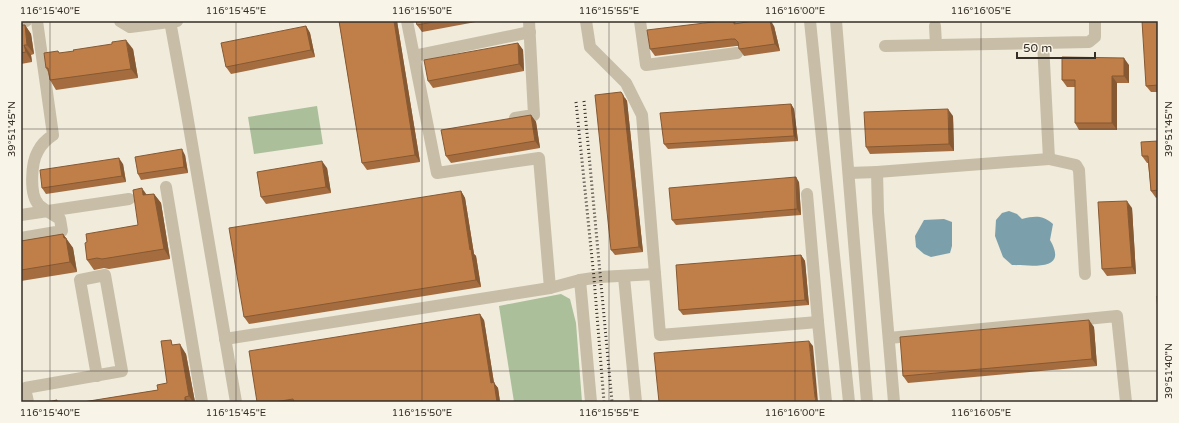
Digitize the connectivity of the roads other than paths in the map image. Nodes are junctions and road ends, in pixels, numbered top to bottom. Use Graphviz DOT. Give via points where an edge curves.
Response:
graph roads {
  1 [pos="26,21"];
  2 [pos="37,21"];
  3 [pos="120,21"];
  4 [pos="408,21"];
  5 [pos="586,21"];
  6 [pos="640,21"];
  7 [pos="810,21"];
  8 [pos="836,21"];
  9 [pos="1095,21"];
  10 [pos="21,22"];
  11 [pos="172,22"];
  12 [pos="935,26"];
  13 [pos="529,27"];
  14 [pos="1043,43"];
  15 [pos="936,45"];
  16 [pos="884,46"];
  17 [pos="737,53"];
  18 [pos="414,56"];
  19 [pos="504,120"];
  20 [pos="444,130"];
  21 [pos="429,132"];
  22 [pos="1049,159"];
  23 [pos="877,172"];
  24 [pos="850,173"];
  25 [pos="166,187"];
  26 [pos="807,194"];
  27 [pos="129,199"];
  28 [pos="49,211"];
  29 [pos="21,215"];
  30 [pos="21,238"];
  31 [pos="655,274"];
  32 [pos="1085,274"];
  33 [pos="624,277"];
  34 [pos="580,280"];
  35 [pos="550,288"];
  36 [pos="818,322"];
  37 [pos="889,338"];
  38 [pos="225,339"];
  39 [pos="97,376"];
  40 [pos="28,402"];
  41 [pos="202,402"];
  42 [pos="236,402"];
  43 [pos="591,402"];
  44 [pos="636,402"];
  45 [pos="826,402"];
  46 [pos="849,402"];
  47 [pos="868,402"];
  48 [pos="894,402"];
  49 [pos="1126,402"];
  1 -- 10 [label="street"];
  2 -- 28 [label="street" via="53,136 37,152 32,181 39,205"];
  3 -- 11 [label="street" via="130,27"];
  4 -- 18 [label="street"];
  5 -- 31 [label="street" via="590,47 626,83 642,115"];
  6 -- 17 [label="street" via="646,65"];
  7 -- 46 [label="street"];
  8 -- 24 [label="street"];
  9 -- 14 [label="street" via="1096,37 1089,42"];
  11 -- 38 [label="street"];
  12 -- 15 [label="street"];
  13 -- 18 [label="street"];
  13 -- 19 [label="street" via="534,115"];
  14 -- 15 [label="street"];
  14 -- 22 [label="street"];
  15 -- 16 [label="street"];
  18 -- 21 [label="street"];
  20 -- 21 [label="street"];
  21 -- 35 [label="street" via="437,173 539,158"];
  22 -- 23 [label="street"];
  22 -- 32 [label="street" via="1076,165 1078,170"];
  23 -- 24 [label="street"];
  23 -- 37 [label="street"];
  24 -- 47 [label="street"];
  25 -- 41 [label="street"];
  26 -- 36 [label="street"];
  27 -- 28 [label="street"];
  28 -- 29 [label="street"];
  28 -- 30 [label="street" via="60,219 62,231"];
  31 -- 33 [label="street"];
  31 -- 36 [label="street" via="660,334"];
  33 -- 34 [label="street"];
  33 -- 44 [label="street"];
  34 -- 35 [label="street"];
  34 -- 43 [label="street"];
  35 -- 38 [label="street"];
  36 -- 45 [label="street"];
  37 -- 48 [label="street"];
  37 -- 49 [label="street" via="1117,316"];
  38 -- 42 [label="street"];
  39 -- 39 [label="street" via="122,371 105,275 80,280"];
  39 -- 40 [label="street" via="25,388"];
}
